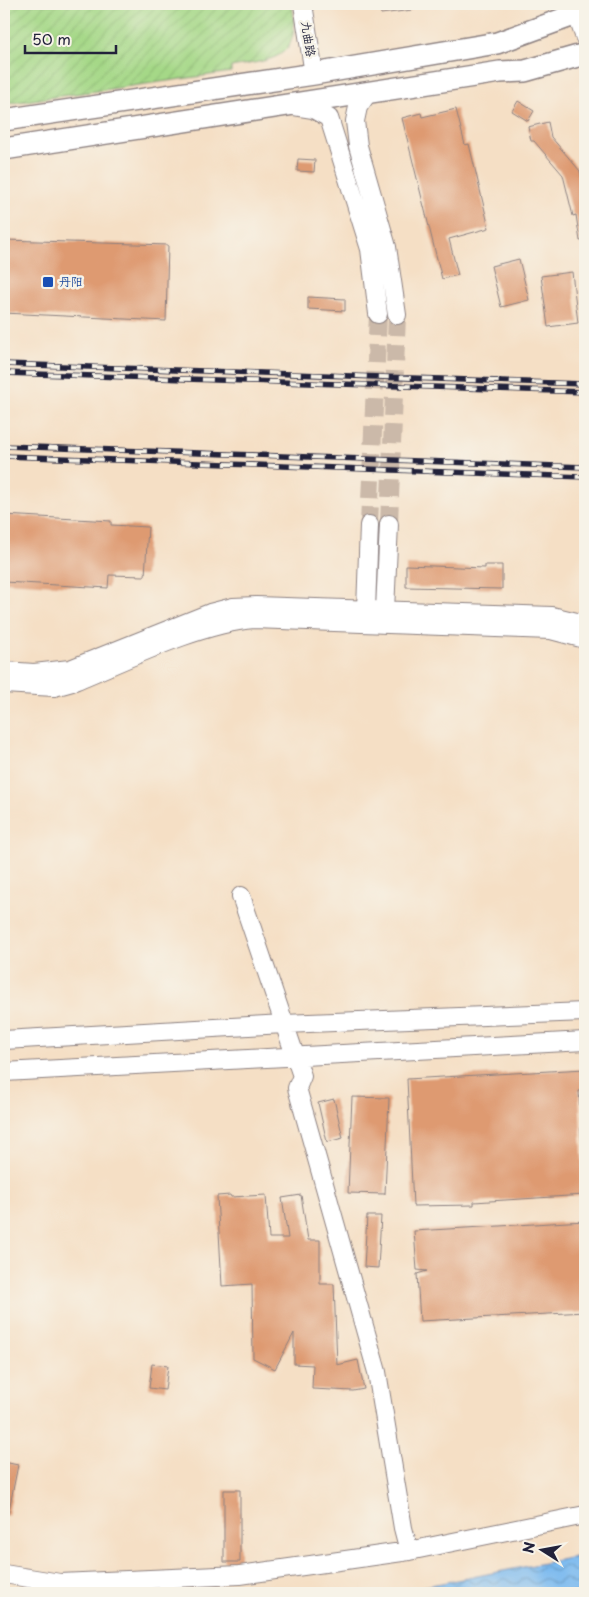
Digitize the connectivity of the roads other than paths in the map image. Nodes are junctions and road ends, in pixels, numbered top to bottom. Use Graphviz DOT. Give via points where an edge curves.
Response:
graph roads {
  1 [pos="303,4"];
  2 [pos="580,13"];
  3 [pos="585,38"];
  4 [pos="585,54"];
  5 [pos="314,74"];
  6 [pos="368,93"];
  7 [pos="291,105"];
  8 [pos="4,120"];
  9 [pos="4,148"];
  10 [pos="378,314"];
  11 [pos="397,315"];
  12 [pos="369,524"];
  13 [pos="389,524"];
  14 [pos="375,614"];
  15 [pos="585,624"];
  16 [pos="585,639"];
  17 [pos="4,671"];
  18 [pos="4,684"];
  19 [pos="241,896"];
  20 [pos="585,1012"];
  21 [pos="284,1024"];
  22 [pos="4,1040"];
  23 [pos="585,1041"];
  24 [pos="295,1057"];
  25 [pos="4,1072"];
  26 [pos="585,1514"];
  27 [pos="409,1550"];
  28 [pos="4,1574"];
  1 -- 5 [label="street, 九曲路"];
  2 -- 3 [label="street"];
  2 -- 5 [label="main road" via="498,43"];
  4 -- 6 [label="main road" via="525,70"];
  5 -- 8 [label="main road"];
  6 -- 7 [label="main road"];
  6 -- 11 [label="street" via="358,107 355,121 358,146 387,247"];
  7 -- 9 [label="main road"];
  7 -- 10 [label="street" via="313,109 329,118 370,249"];
  12 -- 14 [label="street"];
  13 -- 14 [label="street"];
  14 -- 15 [label="street" via="552,616"];
  14 -- 16 [label="street" via="551,630"];
  14 -- 17 [label="street" via="233,607 210,613 70,669"];
  14 -- 18 [label="street" via="232,621 72,682 54,686"];
  19 -- 21 [label="street"];
  20 -- 21 [label="street"];
  21 -- 22 [label="street"];
  21 -- 24 [label="street"];
  23 -- 24 [label="street"];
  24 -- 25 [label="street"];
  24 -- 27 [label="street" via="302,1076 296,1088 377,1372"];
  26 -- 27 [label="street"];
  27 -- 28 [label="street" via="240,1575 60,1582"];
}
